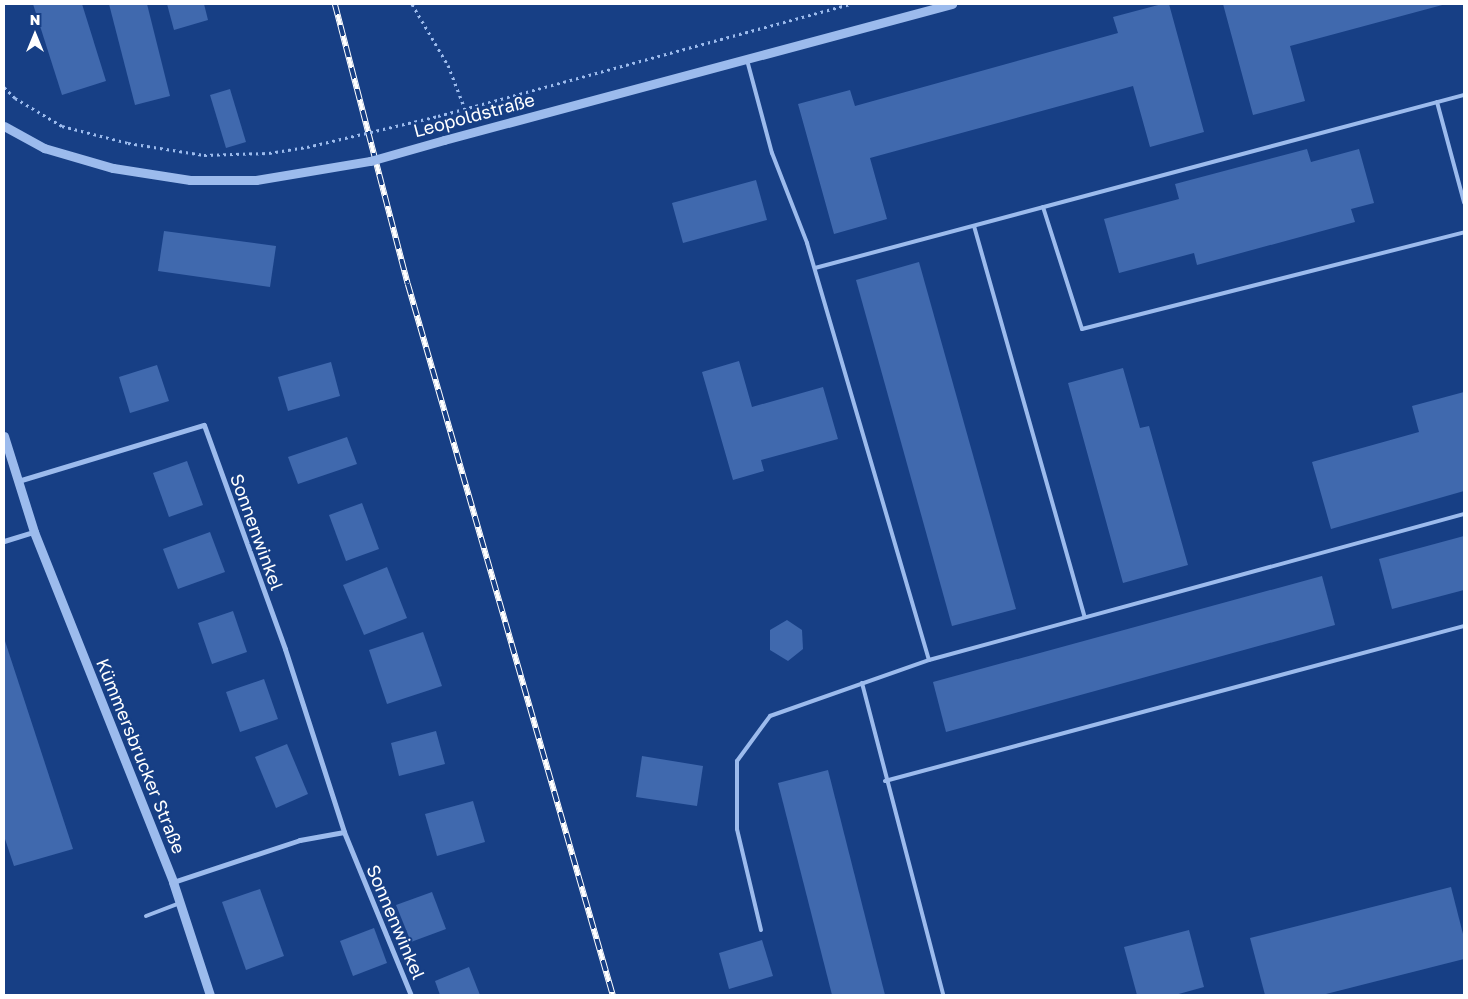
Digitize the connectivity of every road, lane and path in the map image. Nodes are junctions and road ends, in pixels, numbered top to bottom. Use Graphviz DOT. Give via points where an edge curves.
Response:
graph roads {
  1 [pos="412,4"];
  2 [pos="851,4"];
  3 [pos="952,4"];
  4 [pos="746,58"];
  5 [pos="4,87"];
  6 [pos="1464,95"];
  7 [pos="1437,102"];
  8 [pos="464,109"];
  9 [pos="4,126"];
  10 [pos="1464,202"];
  11 [pos="1042,207"];
  12 [pos="974,226"];
  13 [pos="1464,232"];
  14 [pos="815,268"];
  15 [pos="4,436"];
  16 [pos="18,481"];
  17 [pos="1464,514"];
  18 [pos="34,532"];
  19 [pos="4,541"];
  20 [pos="1085,617"];
  21 [pos="1464,626"];
  22 [pos="929,660"];
  23 [pos="862,683"];
  24 [pos="885,781"];
  25 [pos="344,832"];
  26 [pos="173,882"];
  27 [pos="180,903"];
  28 [pos="146,916"];
  29 [pos="761,930"];
  30 [pos="210,995"];
  31 [pos="411,995"];
  32 [pos="943,995"];
  1 -- 8 [label="path" via="448,65"];
  2 -- 8 [label="path"];
  3 -- 4 [label="street, Leopoldstraße"];
  4 -- 9 [label="street, Leopoldstraße, bridge" via="370,161 256,180 190,180 113,168 44,148"];
  4 -- 14 [label="lane" via="772,153"];
  5 -- 8 [label="path, bridge" via="15,98 62,126 128,143 204,155 269,153 307,147"];
  6 -- 7 [label="lane"];
  7 -- 10 [label="lane"];
  7 -- 11 [label="lane"];
  11 -- 12 [label="lane"];
  11 -- 13 [label="lane" via="1082,329"];
  12 -- 14 [label="lane"];
  12 -- 20 [label="lane"];
  14 -- 22 [label="lane"];
  15 -- 16 [label="street, Kümmersbrucker Straße"];
  16 -- 18 [label="street, Kümmersbrucker Straße"];
  16 -- 25 [label="street, Sonnenwinkel" via="204,426 284,649"];
  17 -- 20 [label="lane"];
  18 -- 19 [label="street"];
  18 -- 26 [label="street, Kümmersbrucker Straße"];
  20 -- 22 [label="lane"];
  21 -- 24 [label="lane"];
  22 -- 23 [label="lane"];
  23 -- 24 [label="lane"];
  23 -- 29 [label="lane" via="770,716 737,761 737,829"];
  24 -- 32 [label="lane"];
  25 -- 26 [label="street" via="300,840"];
  25 -- 31 [label="street, Sonnenwinkel"];
  26 -- 27 [label="street, Kümmersbrucker Straße"];
  27 -- 28 [label="lane"];
  27 -- 30 [label="street, Kümmersbrucker Straße"];
}
